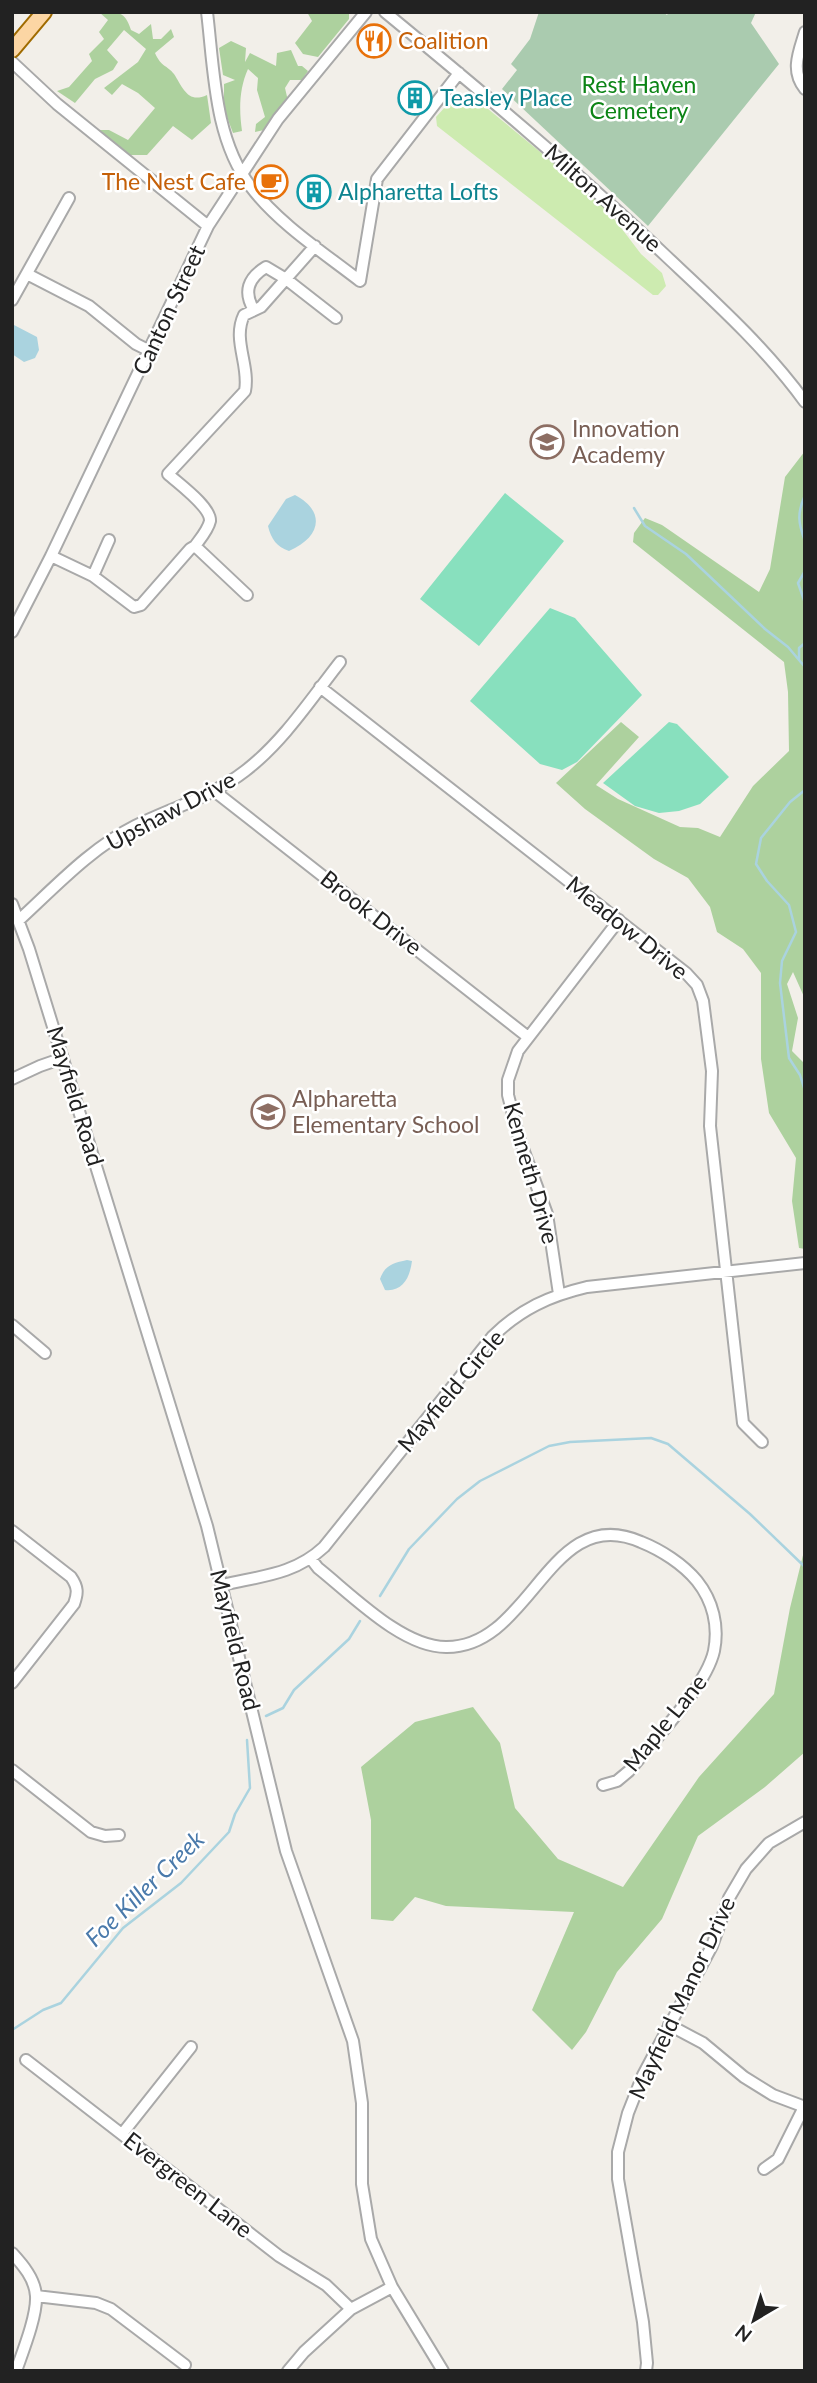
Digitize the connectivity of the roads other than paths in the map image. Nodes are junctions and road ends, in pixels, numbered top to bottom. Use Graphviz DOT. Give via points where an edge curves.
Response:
graph roads {
  1 [pos="44,12"];
  2 [pos="207,12"];
  3 [pos="366,12"];
  4 [pos="385,12"];
  5 [pos="805,32"];
  6 [pos="12,50"];
  7 [pos="12,62"];
  8 [pos="459,73"];
  9 [pos="805,89"];
  10 [pos="242,172"];
  11 [pos="69,198"];
  12 [pos="208,226"];
  13 [pos="315,246"];
  14 [pos="27,274"];
  15 [pos="286,279"];
  16 [pos="12,300"];
  17 [pos="254,310"];
  18 [pos="336,318"];
  19 [pos="150,351"];
  20 [pos="805,402"];
  21 [pos="109,540"];
  22 [pos="195,546"];
  23 [pos="51,556"];
  24 [pos="93,576"];
  25 [pos="247,595"];
  26 [pos="12,632"];
  27 [pos="340,662"];
  28 [pos="320,687"];
  29 [pos="214,790"];
  30 [pos="12,904"];
  31 [pos="19,920"];
  32 [pos="619,920"];
  33 [pos="528,1037"];
  34 [pos="63,1058"];
  35 [pos="12,1079"];
  36 [pos="805,1263"];
  37 [pos="726,1272"];
  38 [pos="559,1294"];
  39 [pos="12,1325"];
  40 [pos="45,1353"];
  41 [pos="762,1442"];
  42 [pos="12,1531"];
  43 [pos="311,1559"];
  44 [pos="222,1585"];
  45 [pos="12,1683"];
  46 [pos="12,1770"];
  47 [pos="603,1785"];
  48 [pos="805,1822"];
  49 [pos="119,1835"];
  50 [pos="669,2025"];
  51 [pos="191,2047"];
  52 [pos="26,2060"];
  53 [pos="804,2107"];
  54 [pos="122,2134"];
  55 [pos="764,2169"];
  56 [pos="12,2253"];
  57 [pos="392,2287"];
  58 [pos="36,2296"];
  59 [pos="351,2309"];
  60 [pos="185,2365"];
  61 [pos="16,2371"];
  62 [pos="288,2371"];
  63 [pos="443,2371"];
  64 [pos="646,2371"];
  1 -- 6 [label="main road"];
  2 -- 10 [label="street" via="223,127"];
  3 -- 10 [label="street, Canton Street" via="296,96"];
  4 -- 8 [label="street, Milton Avenue"];
  5 -- 9 [label="street" via="796,65"];
  7 -- 12 [label="street"];
  8 -- 13 [label="street" via="377,179 360,281"];
  8 -- 20 [label="street, Milton Avenue" via="572,169 742,327"];
  10 -- 12 [label="street, Canton Street"];
  10 -- 13 [label="street" via="261,199"];
  11 -- 14 [label="street"];
  12 -- 19 [label="street, Canton Street"];
  13 -- 15 [label="street"];
  14 -- 16 [label="street"];
  14 -- 19 [label="street" via="89,306"];
  15 -- 17 [label="street"];
  15 -- 17 [label="street" via="270,268 262,269 248,287"];
  15 -- 18 [label="street"];
  17 -- 22 [label="street" via="244,315 239,330 245,391 168,474 207,510 208,527"];
  19 -- 23 [label="street, Canton Street"];
  21 -- 24 [label="street"];
  22 -- 24 [label="street" via="141,605 130,606"];
  22 -- 25 [label="street"];
  23 -- 24 [label="street"];
  23 -- 26 [label="street, Canton Street"];
  27 -- 28 [label="street, Upshaw Drive"];
  28 -- 29 [label="street, Upshaw Drive" via="260,759"];
  28 -- 32 [label="street, Meadow Drive"];
  29 -- 31 [label="street, Upshaw Drive" via="110,840"];
  29 -- 33 [label="street, Brook Drive"];
  30 -- 31 [label="street, Mayfield Road"];
  31 -- 34 [label="street, Mayfield Road"];
  32 -- 33 [label="street, Kenneth Drive"];
  32 -- 37 [label="street, Meadow Drive" via="686,973 701,993 712,1071 710,1126"];
  33 -- 38 [label="street, Kenneth Drive" via="512,1065 508,1095 547,1214"];
  34 -- 35 [label="street"];
  34 -- 44 [label="street, Mayfield Road"];
  36 -- 37 [label="street, Mayfield Circle"];
  37 -- 38 [label="street, Mayfield Circle"];
  37 -- 41 [label="street, Meadow Drive" via="743,1423"];
  38 -- 43 [label="street, Mayfield Circle" via="524,1310 493,1336"];
  39 -- 40 [label="street"];
  42 -- 45 [label="street" via="71,1577 78,1593"];
  43 -- 44 [label="street, Mayfield Circle" via="287,1571"];
  43 -- 47 [label="street, Maple Lane" via="401,1634 444,1647 472,1644 496,1631 558,1559 588,1540 611,1536 635,1539 683,1567 701,1586 712,1610 716,1635 711,1662 699,1684 629,1771"];
  44 -- 57 [label="street, Mayfield Road" via="286,1851 353,2041 362,2102 363,2195 371,2239"];
  46 -- 49 [label="street" via="91,1832"];
  48 -- 50 [label="street, Mayfield Manor Drive" via="769,1843 746,1869 729,1898 712,1946"];
  50 -- 53 [label="street" via="703,2043 773,2095"];
  50 -- 64 [label="street, Mayfield Manor Drive" via="643,2075 618,2152"];
  51 -- 54 [label="street"];
  52 -- 54 [label="street, Evergreen Lane"];
  53 -- 55 [label="street" via="778,2159"];
  54 -- 59 [label="street, Evergreen Lane" via="279,2256 326,2285"];
  56 -- 58 [label="street" via="26,2269"];
  57 -- 59 [label="street"];
  57 -- 63 [label="street, Mayfield Road"];
  58 -- 60 [label="street" via="111,2309"];
  58 -- 61 [label="street"];
  59 -- 62 [label="street"];
}
